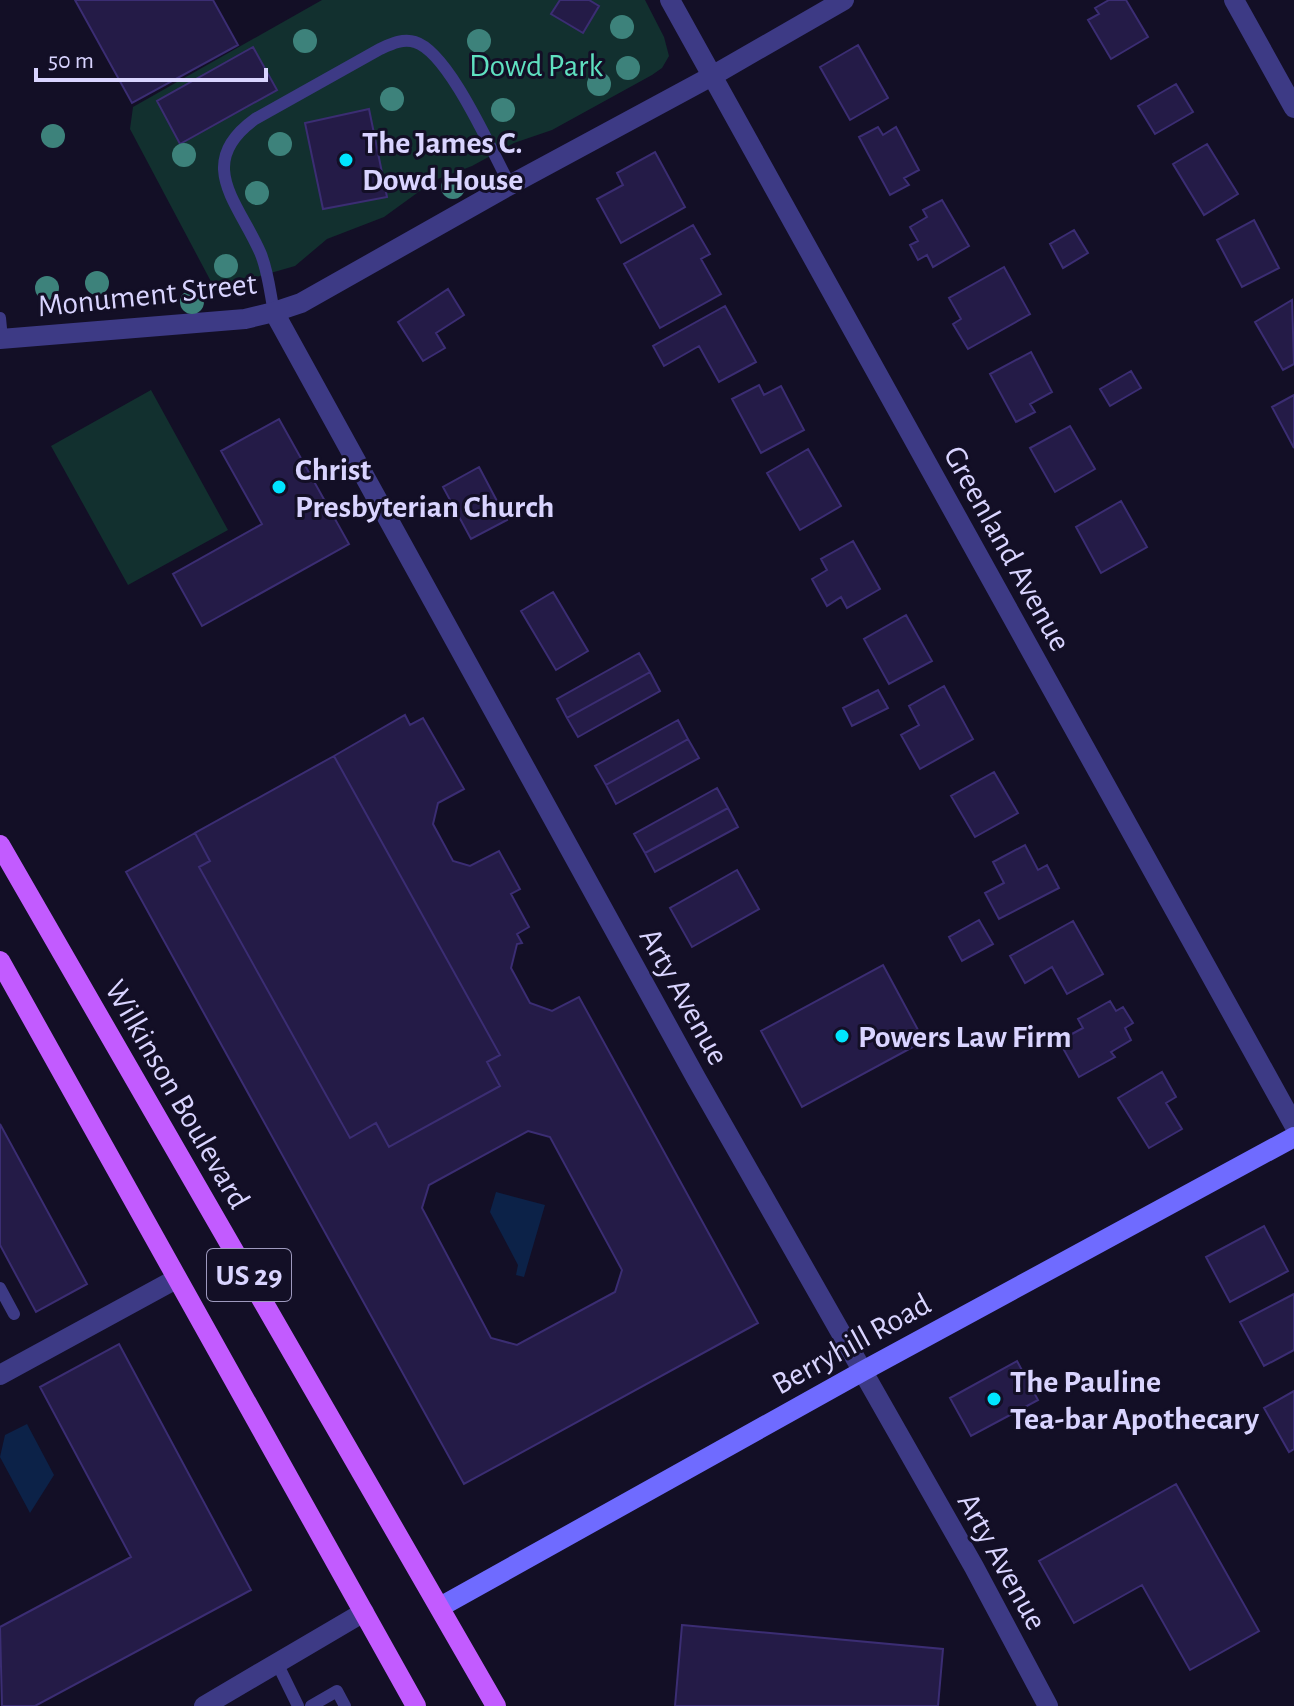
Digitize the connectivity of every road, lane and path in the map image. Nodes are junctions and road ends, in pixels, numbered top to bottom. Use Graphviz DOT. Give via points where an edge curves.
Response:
graph roads {
  1 [pos="670,0"];
  2 [pos="844,0"];
  3 [pos="1234,0"];
  4 [pos="712,76"];
  5 [pos="1294,108"];
  6 [pos="510,185"];
  7 [pos="274,312"];
  8 [pos="0,318"];
  9 [pos="1,339"];
  10 [pos="0,845"];
  11 [pos="0,961"];
  12 [pos="1294,1125"];
  13 [pos="1294,1137"];
  14 [pos="176,1279"];
  15 [pos="0,1288"];
  16 [pos="14,1314"];
  17 [pos="863,1371"];
  18 [pos="0,1375"];
  19 [pos="440,1607"];
  20 [pos="364,1612"];
  21 [pos="277,1663"];
  22 [pos="204,1706"];
  23 [pos="298,1706"];
  24 [pos="311,1706"];
  25 [pos="345,1706"];
  26 [pos="416,1706"];
  27 [pos="496,1706"];
  28 [pos="1048,1706"];
  1 -- 4 [label="street, Greenland Avenue"];
  2 -- 4 [label="street, Monument Street"];
  3 -- 5 [label="street"];
  4 -- 6 [label="street, Monument Street"];
  4 -- 12 [label="street, Greenland Avenue"];
  6 -- 7 [label="street, Monument Street" via="301,303"];
  6 -- 7 [label="lane" via="432,51 414,41 396,41 380,49 255,119 226,150 227,190 262,257"];
  7 -- 9 [label="street, Monument Street" via="245,319"];
  7 -- 17 [label="street, Arty Avenue"];
  8 -- 9 [label="lane"];
  10 -- 19 [label="main road, Wilkinson Boulevard / US 29"];
  11 -- 14 [label="main road, US 29"];
  13 -- 17 [label="street, Berryhill Road"];
  14 -- 18 [label="street"];
  14 -- 20 [label="main road, US 29"];
  15 -- 16 [label="lane"];
  17 -- 19 [label="street, Berryhill Road"];
  17 -- 28 [label="street, Arty Avenue"];
  19 -- 27 [label="main road, Wilkinson Boulevard / US 29"];
  20 -- 21 [label="street"];
  20 -- 26 [label="main road, US 29"];
  21 -- 22 [label="street"];
  21 -- 23 [label="lane"];
  24 -- 25 [label="lane" via="337,1691"];
}
